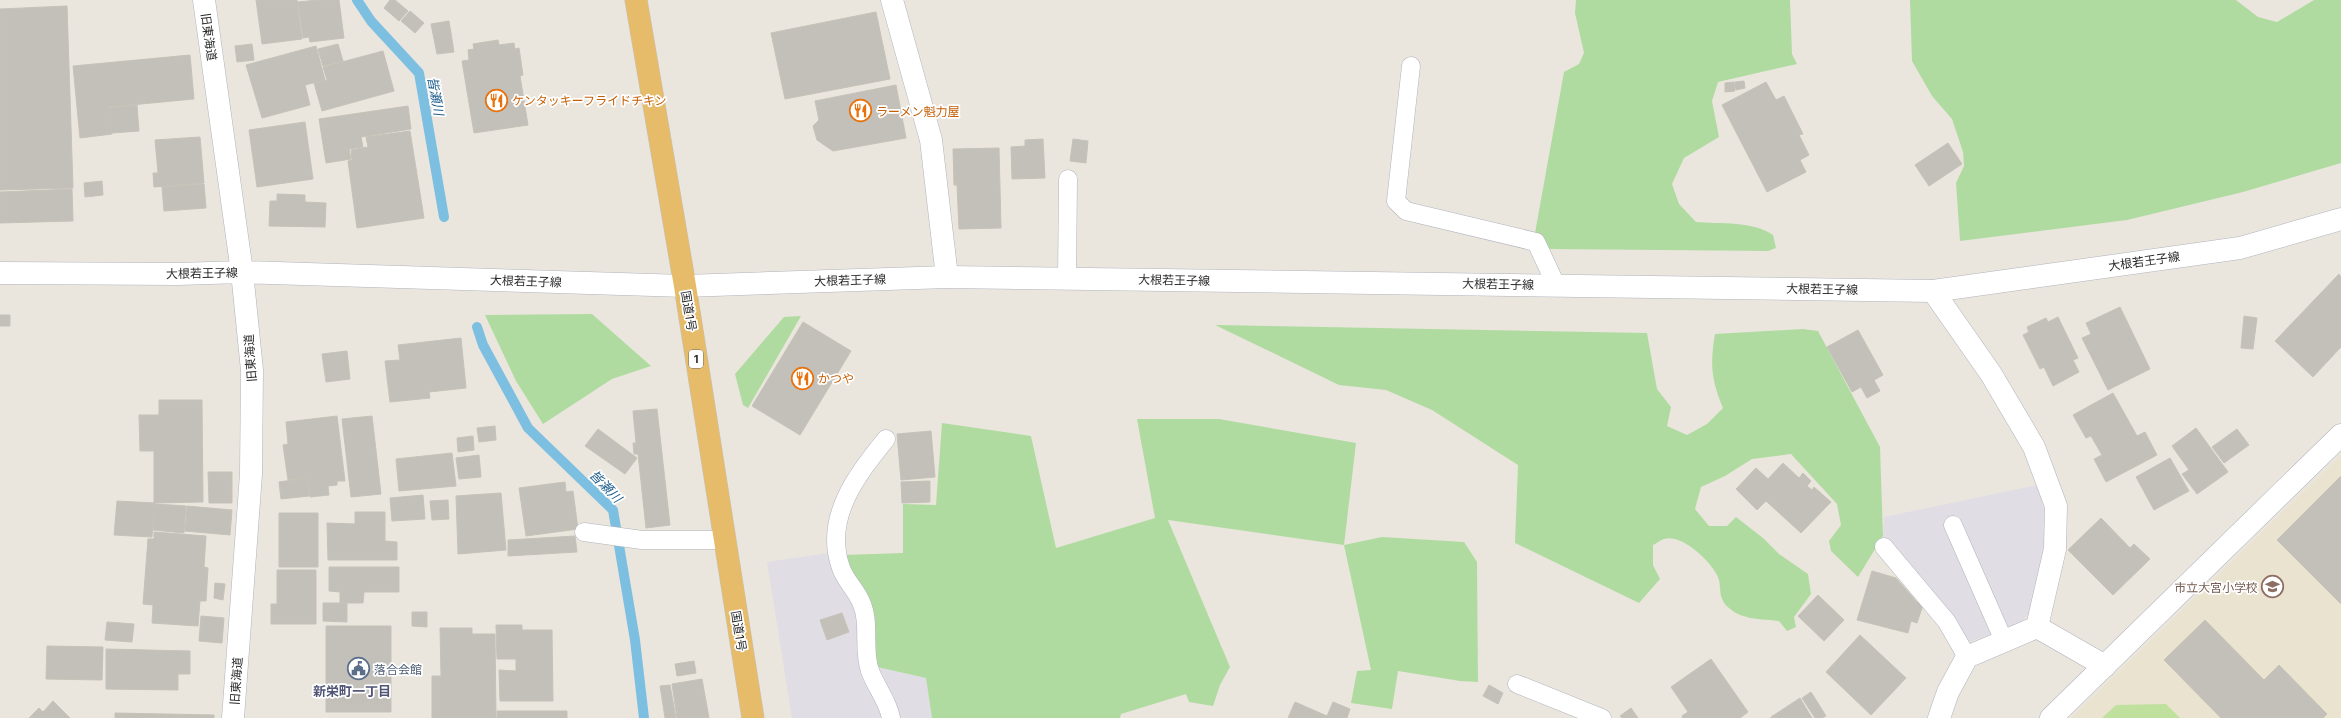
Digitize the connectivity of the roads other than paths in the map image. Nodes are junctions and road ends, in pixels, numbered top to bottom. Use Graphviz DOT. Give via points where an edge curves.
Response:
graph roads {
  1 [pos="204,0"];
  2 [pos="636,0"];
  3 [pos="892,0"];
  4 [pos="1411,66"];
  5 [pos="1068,180"];
  6 [pos="2341,219"];
  7 [pos="242,272"];
  8 [pos="0,273"];
  9 [pos="947,277"];
  10 [pos="1067,278"];
  11 [pos="1556,285"];
  12 [pos="685,286"];
  13 [pos="1934,291"];
  14 [pos="2341,435"];
  15 [pos="886,440"];
  16 [pos="1953,525"];
  17 [pos="593,533"];
  18 [pos="725,540"];
  19 [pos="1884,547"];
  20 [pos="2037,627"];
  21 [pos="2004,641"];
  22 [pos="1967,657"];
  23 [pos="2105,666"];
  24 [pos="1517,684"];
  25 [pos="233,718"];
  26 [pos="752,718"];
  27 [pos="891,718"];
  28 [pos="1602,718"];
  29 [pos="1939,718"];
  30 [pos="2051,718"];
  1 -- 7 [label="street, 旧東海道"];
  2 -- 12 [label="highway, 国道1号 / 1"];
  3 -- 9 [label="street" via="931,140"];
  4 -- 11 [label="lane" via="1396,202 1406,211 1536,242"];
  5 -- 10 [label="lane"];
  6 -- 13 [label="street, 大根若王子線" via="2240,248"];
  7 -- 8 [label="street, 大根若王子線"];
  7 -- 12 [label="street, 大根若王子線"];
  7 -- 25 [label="street, 旧東海道" via="252,370 251,474"];
  9 -- 10 [label="street, 大根若王子線"];
  9 -- 12 [label="street, 大根若王子線"];
  10 -- 11 [label="street, 大根若王子線"];
  11 -- 13 [label="street, 大根若王子線"];
  12 -- 18 [label="highway, 国道1号 / 1"];
  13 -- 20 [label="street" via="1991,374 2034,447 2056,506 2056,549"];
  14 -- 23 [label="street"];
  15 -- 27 [label="lane" via="862,470 844,500 837,527 836,551 841,569 861,602 867,626 866,653 870,670 890,710"];
  16 -- 21 [label="lane"];
  17 -- 18 [label="lane" via="642,540"];
  18 -- 26 [label="highway, 国道1号 / 1"];
  19 -- 22 [label="lane" via="1947,622"];
  20 -- 21 [label="street"];
  20 -- 23 [label="street"];
  21 -- 22 [label="street"];
  22 -- 29 [label="street" via="1948,692"];
  23 -- 30 [label="street"];
  24 -- 28 [label="lane"];
}
